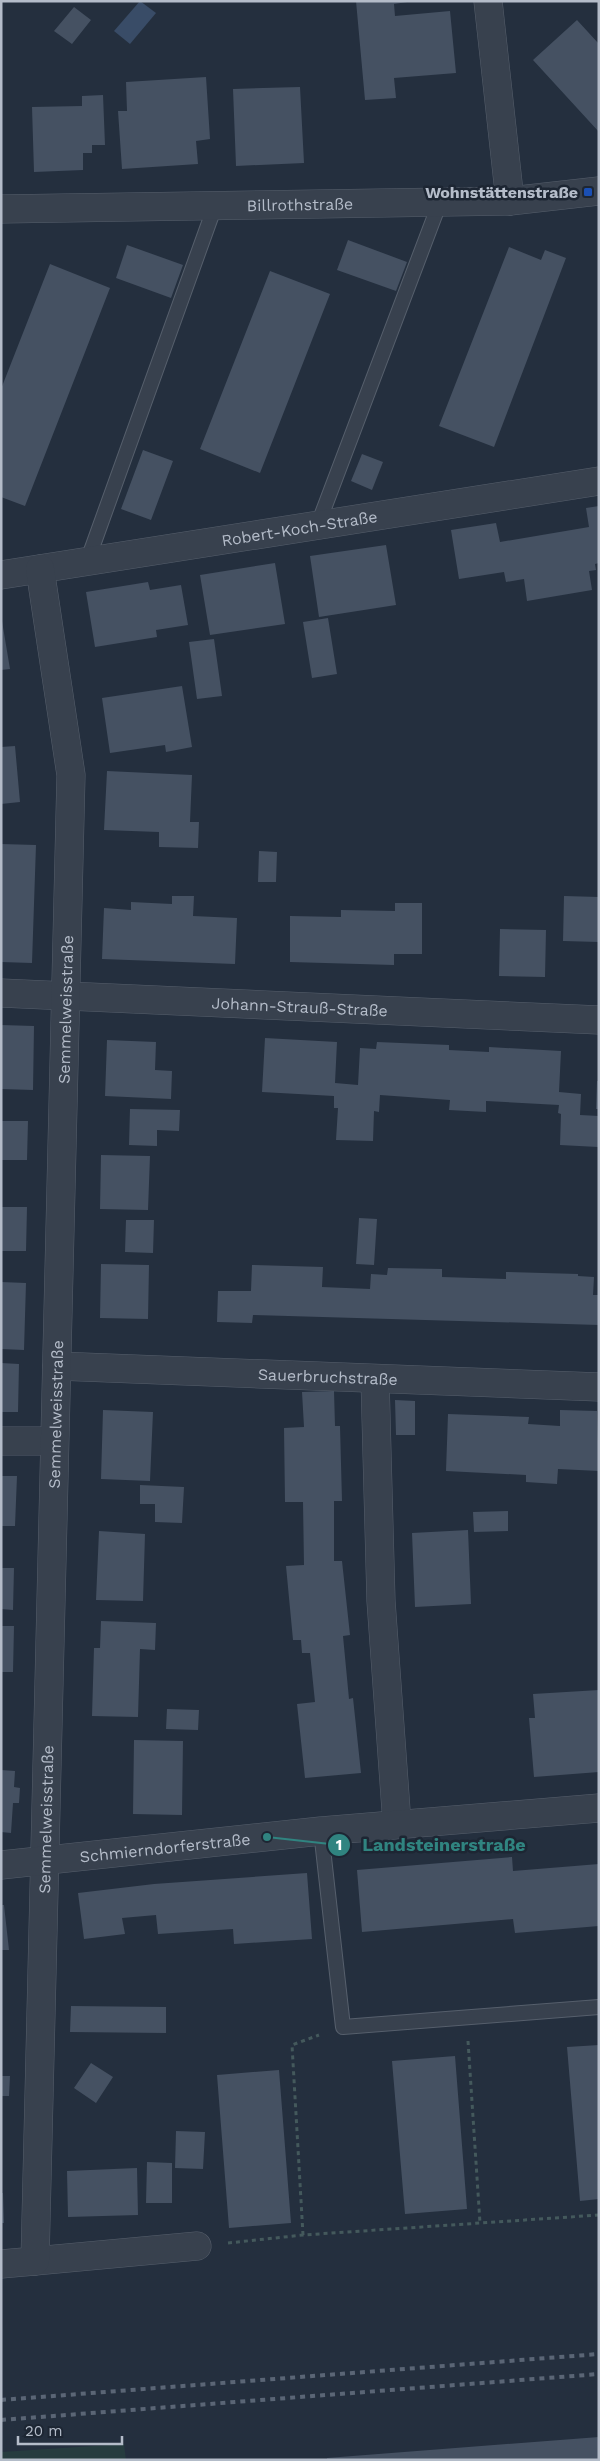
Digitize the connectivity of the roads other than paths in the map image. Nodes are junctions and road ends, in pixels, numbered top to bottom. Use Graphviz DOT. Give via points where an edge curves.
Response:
graph roads {
  1 [pos="488,1"];
  2 [pos="599,191"];
  3 [pos="510,201"];
  4 [pos="440,202"];
  5 [pos="215,206"];
  6 [pos="1,209"];
  7 [pos="599,481"];
  8 [pos="317,526"];
  9 [pos="87,562"];
  10 [pos="40,569"];
  11 [pos="1,575"];
  12 [pos="1,993"];
  13 [pos="65,996"];
  14 [pos="599,1020"];
  15 [pos="57,1366"];
  16 [pos="375,1379"];
  17 [pos="599,1387"];
  18 [pos="1,1441"];
  19 [pos="54,1441"];
  20 [pos="599,1808"];
  21 [pos="397,1824"];
  22 [pos="321,1831"];
  23 [pos="45,1860"];
  24 [pos="1,1865"];
  25 [pos="599,2007"];
  26 [pos="197,2246"];
  27 [pos="35,2261"];
  28 [pos="1,2264"];
  1 -- 3 [label="street"];
  2 -- 3 [label="street, Billrothstraße"];
  3 -- 4 [label="street, Billrothstraße"];
  4 -- 5 [label="street, Billrothstraße"];
  4 -- 8 [label="lane"];
  5 -- 6 [label="street, Billrothstraße"];
  5 -- 9 [label="lane"];
  7 -- 8 [label="street, Robert-Koch-Straße"];
  8 -- 9 [label="street, Robert-Koch-Straße"];
  9 -- 10 [label="street, Robert-Koch-Straße"];
  10 -- 11 [label="street, Robert-Koch-Straße"];
  10 -- 13 [label="street, Semmelweisstraße" via="71,775"];
  12 -- 13 [label="street, Johann-Strauß-Straße"];
  13 -- 14 [label="street, Johann-Strauß-Straße"];
  13 -- 15 [label="street, Semmelweisstraße"];
  15 -- 16 [label="street, Sauerbruchstraße"];
  15 -- 19 [label="street, Semmelweisstraße"];
  16 -- 17 [label="street, Sauerbruchstraße"];
  16 -- 21 [label="street" via="380,1601"];
  18 -- 19 [label="street"];
  19 -- 23 [label="street, Semmelweisstraße"];
  20 -- 21 [label="street, Schmierndorferstraße"];
  21 -- 22 [label="street, Schmierndorferstraße"];
  22 -- 23 [label="street, Schmierndorferstraße"];
  22 -- 25 [label="lane" via="342,2027"];
  23 -- 24 [label="street, Schmierndorferstraße"];
  23 -- 27 [label="street, Semmelweisstraße"];
  26 -- 27 [label="street"];
  27 -- 28 [label="street"];
}
